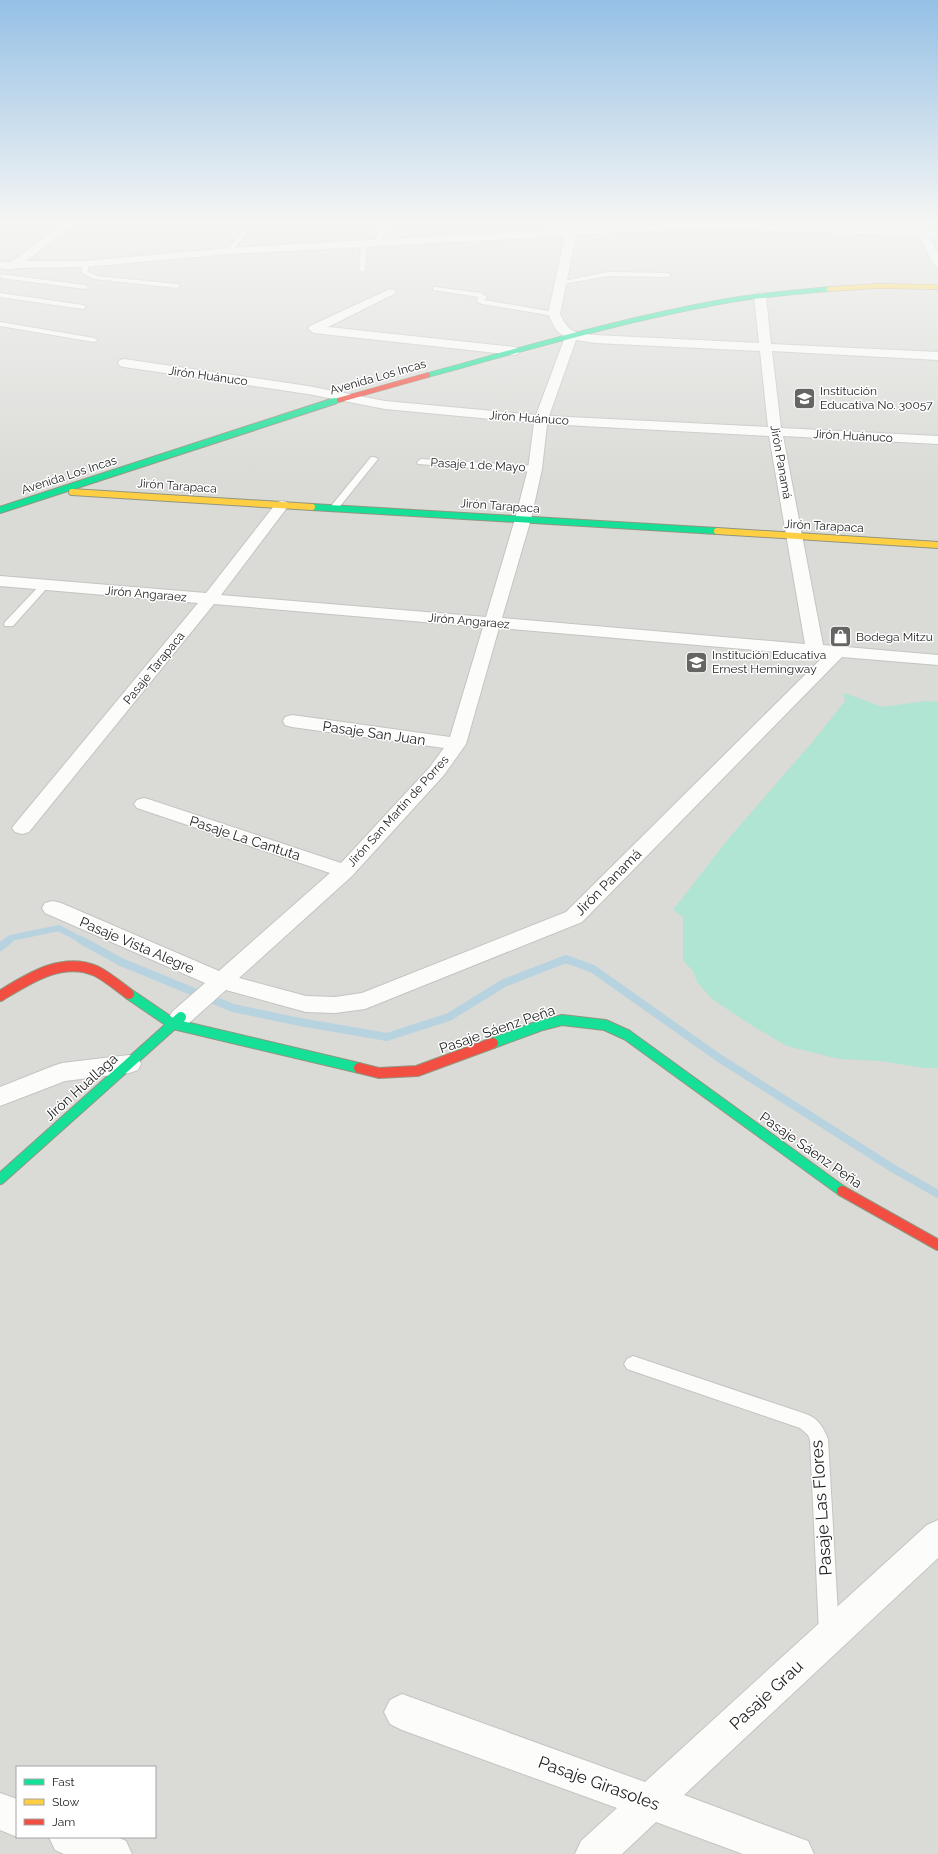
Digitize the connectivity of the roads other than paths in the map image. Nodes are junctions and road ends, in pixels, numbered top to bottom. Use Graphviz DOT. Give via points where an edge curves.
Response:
graph roads {
  1 [pos="356,309"];
  2 [pos="521,309"];
  3 [pos="555,309"];
  4 [pos="691,309"];
  5 [pos="761,309"];
  6 [pos="554,314"];
  7 [pos="0,324"];
  8 [pos="571,336"];
  9 [pos="94,340"];
  10 [pos="766,348"];
  11 [pos="514,351"];
  12 [pos="938,356"];
  13 [pos="124,363"];
  14 [pos="346,398"];
  15 [pos="541,420"];
  16 [pos="775,431"];
  17 [pos="938,440"];
  18 [pos="374,459"];
  19 [pos="421,462"];
  20 [pos="535,469"];
  21 [pos="61,491"];
  22 [pos="282,505"];
  23 [pos="334,508"];
  24 [pos="0,510"];
  25 [pos="523,519"];
  26 [pos="794,536"];
  27 [pos="938,545"];
  28 [pos="0,581"];
  29 [pos="44,586"];
  30 [pos="210,600"];
  31 [pos="492,623"];
  32 [pos="9,624"];
  33 [pos="815,650"];
  34 [pos="837,652"];
  35 [pos="938,660"];
  36 [pos="292,721"];
  37 [pos="457,744"];
  38 [pos="144,804"];
  39 [pos="22,828"];
  40 [pos="345,871"];
  41 [pos="53,908"];
  42 [pos="219,983"];
  43 [pos="0,996"];
  44 [pos="177,1020"];
  45 [pos="129,1064"];
  46 [pos="0,1097"];
  47 [pos="0,1179"];
  48 [pos="938,1245"];
  49 [pos="633,1364"];
  50 [pos="938,1536"];
  51 [pos="829,1637"];
  52 [pos="402,1712"];
  53 [pos="649,1801"];
  54 [pos="0,1811"];
  55 [pos="16,1818"];
  56 [pos="71,1838"];
  57 [pos="113,1854"];
  58 [pos="594,1854"];
  59 [pos="794,1854"];
  1 -- 11 [label="street" via="314,329"];
  2 -- 6 [label="lane"];
  3 -- 6 [label="street"];
  4 -- 8 [label="street, Avenida Los Incas"];
  5 -- 10 [label="street, Jirón Panamá"];
  6 -- 8 [label="street" via="560,327"];
  7 -- 9 [label="lane"];
  8 -- 10 [label="street"];
  8 -- 11 [label="street, Avenida Los Incas"];
  8 -- 15 [label="street, Jirón San Martín de Porres"];
  10 -- 12 [label="street"];
  10 -- 16 [label="street, Jirón Panamá"];
  11 -- 14 [label="street, Avenida Los Incas"];
  13 -- 14 [label="street, Jirón Huánuco"];
  14 -- 15 [label="street, Jirón Huánuco" via="385,406"];
  14 -- 21 [label="street, Avenida Los Incas"];
  15 -- 16 [label="street, Jirón Huánuco"];
  15 -- 20 [label="street, Jirón San Martín de Porres"];
  16 -- 17 [label="street, Jirón Huánuco"];
  16 -- 26 [label="street, Jirón Panamá"];
  18 -- 23 [label="lane"];
  19 -- 20 [label="lane, Pasaje 1 de Mayo"];
  20 -- 25 [label="street, Jirón San Martín de Porres"];
  21 -- 22 [label="street, Jirón Tarapaca"];
  21 -- 24 [label="street, Avenida Los Incas"];
  22 -- 23 [label="street, Jirón Tarapaca"];
  22 -- 30 [label="street, Pasaje Tarapaca"];
  23 -- 25 [label="street, Jirón Tarapaca"];
  25 -- 26 [label="street, Jirón Tarapaca"];
  25 -- 31 [label="street, Jirón San Martín de Porres"];
  26 -- 27 [label="street, Jirón Tarapaca"];
  26 -- 33 [label="street, Jirón Panamá"];
  28 -- 29 [label="street, Jirón Angaraez"];
  29 -- 30 [label="street, Jirón Angaraez"];
  29 -- 32 [label="lane"];
  30 -- 31 [label="street, Jirón Angaraez"];
  30 -- 39 [label="street, Pasaje Tarapaca"];
  31 -- 33 [label="street, Jirón Angaraez"];
  31 -- 37 [label="street, Jirón San Martín de Porres"];
  33 -- 34 [label="street, Jirón Angaraez"];
  34 -- 35 [label="street, Jirón Angaraez"];
  34 -- 42 [label="street, Jirón Panamá" via="574,917 365,1001 335,1005 306,1004"];
  36 -- 37 [label="street, Pasaje San Juan"];
  37 -- 40 [label="street, Jirón San Martín de Porres" via="437,771"];
  38 -- 40 [label="street, Pasaje La Cantuta"];
  40 -- 42 [label="street, Jirón San Martín de Porres"];
  41 -- 42 [label="street, Pasaje Vista Alegre"];
  42 -- 44 [label="street, Jirón San Martín de Porres"];
  43 -- 44 [label="street" via="44,970 67,966 80,967 93,970"];
  44 -- 45 [label="street, Jirón Huallaga"];
  44 -- 48 [label="street, Pasaje Sáenz Peña" via="379,1073 417,1071 562,1020 605,1025 627,1035 837,1188"];
  45 -- 46 [label="street" via="62,1072"];
  45 -- 47 [label="street, Jirón Huallaga"];
  49 -- 51 [label="lane, Pasaje Las Flores" via="806,1422 814,1429 819,1439"];
  50 -- 51 [label="street, Pasaje Grau"];
  51 -- 53 [label="street, Pasaje Grau"];
  52 -- 53 [label="street, Pasaje Girasoles"];
  53 -- 58 [label="street, Pasaje Grau"];
  53 -- 59 [label="street, Pasaje Girasoles"];
  54 -- 55 [label="street"];
  56 -- 57 [label="street"];
}
